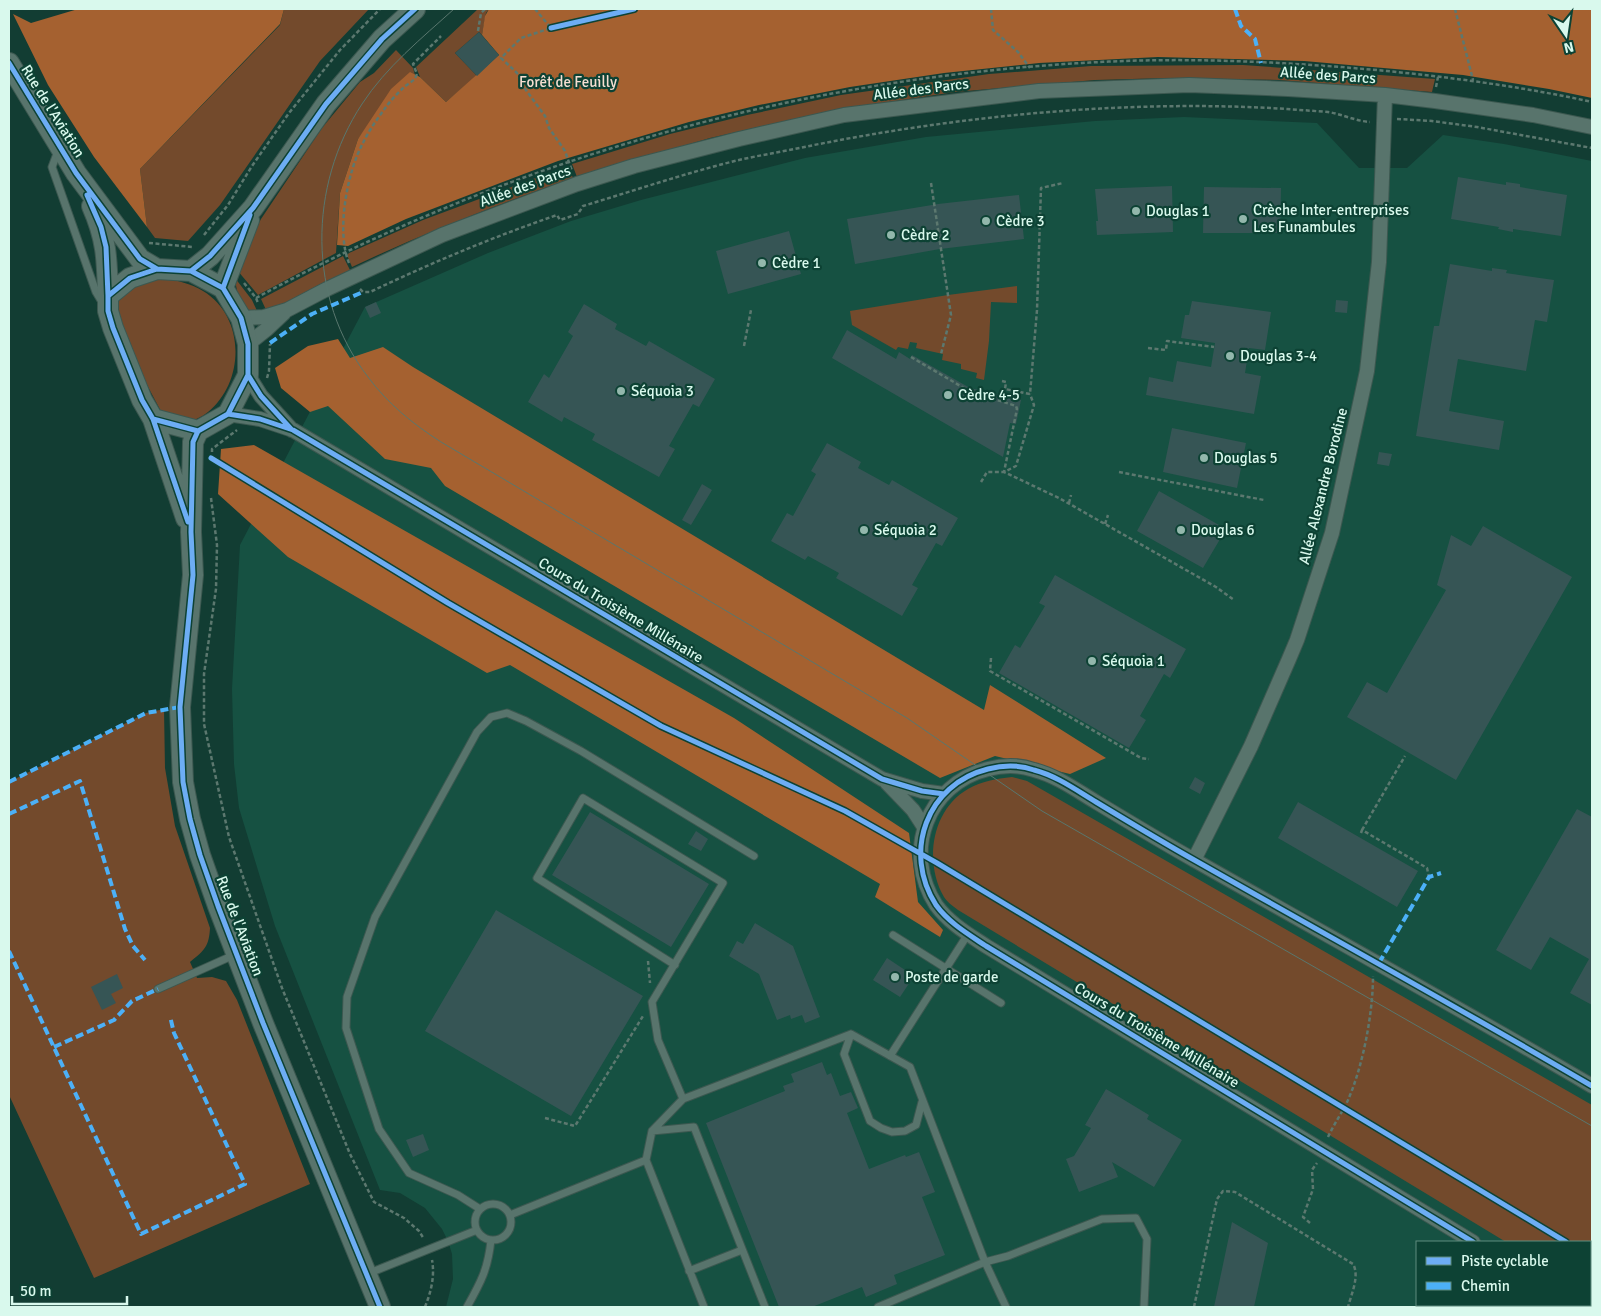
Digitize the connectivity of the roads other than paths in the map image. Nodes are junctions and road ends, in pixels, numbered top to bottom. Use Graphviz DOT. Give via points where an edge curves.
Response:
graph roads {
  1 [pos="415,9"];
  2 [pos="9,63"];
  3 [pos="1385,95"];
  4 [pos="1592,127"];
  5 [pos="60,146"];
  6 [pos="76,173"];
  7 [pos="253,208"];
  8 [pos="157,269"];
  9 [pos="191,271"];
  10 [pos="223,288"];
  11 [pos="108,304"];
  12 [pos="241,318"];
  13 [pos="266,323"];
  14 [pos="248,344"];
  15 [pos="248,375"];
  16 [pos="228,414"];
  17 [pos="153,420"];
  18 [pos="198,430"];
  19 [pos="293,430"];
  20 [pos="191,532"];
  21 [pos="882,778"];
  22 [pos="944,794"];
  23 [pos="924,827"];
  24 [pos="754,856"];
  25 [pos="1194,860"];
  26 [pos="968,934"];
  27 [pos="893,935"];
  28 [pos="237,953"];
  29 [pos="675,965"];
  30 [pos="946,968"];
  31 [pos="158,989"];
  32 [pos="1002,1003"];
  33 [pos="851,1034"];
  34 [pos="890,1056"];
  35 [pos="1592,1086"];
  36 [pos="683,1099"];
  37 [pos="923,1100"];
  38 [pos="652,1130"];
  39 [pos="646,1160"];
  40 [pos="480,1209"];
  41 [pos="510,1215"];
  42 [pos="477,1230"];
  43 [pos="491,1240"];
  44 [pos="1471,1241"];
  45 [pos="742,1250"];
  46 [pos="985,1262"];
  47 [pos="689,1272"];
  48 [pos="367,1274"];
  49 [pos="380,1307"];
  50 [pos="467,1307"];
  51 [pos="704,1307"];
  52 [pos="765,1307"];
  53 [pos="878,1307"];
  54 [pos="1006,1307"];
  55 [pos="1144,1307"];
  1 -- 7 [label="street" via="382,40 326,104"];
  2 -- 5 [label="street, Rue de l'Aviation"];
  3 -- 4 [label="street, Allée des Parcs" via="1534,115"];
  3 -- 13 [label="street, Allée des Parcs" via="1189,85 1039,91 844,115 738,139 577,184 442,235 354,276"];
  3 -- 25 [label="street, Allée Alexandre Borodine" via="1379,262 1367,371 1332,533 1289,659 1251,746"];
  5 -- 6 [label="street, Rue de l'Aviation"];
  5 -- 11 [label="lane" via="52,167 96,292"];
  6 -- 8 [label="street, Rue de l'Aviation" via="140,259"];
  6 -- 11 [label="street, Rue de l'Aviation" via="101,226 106,248"];
  7 -- 9 [label="street" via="210,256"];
  7 -- 10 [label="street"];
  8 -- 9 [label="street"];
  8 -- 11 [label="street" via="130,278"];
  9 -- 10 [label="street"];
  10 -- 12 [label="street"];
  11 -- 17 [label="street, Rue de l'Aviation" via="113,328"];
  12 -- 13 [label="street, Allée des Parcs"];
  12 -- 14 [label="street"];
  13 -- 14 [label="street, Allée des Parcs"];
  14 -- 15 [label="street"];
  15 -- 16 [label="street"];
  15 -- 19 [label="street, Cours du Troisième Millénaire" via="261,396"];
  16 -- 18 [label="street"];
  16 -- 19 [label="street, Cours du Troisième Millénaire"];
  17 -- 18 [label="street"];
  17 -- 20 [label="street, Rue de l'Aviation"];
  18 -- 20 [label="street, Rue de l'Aviation" via="193,442"];
  19 -- 21 [label="street, Cours du Troisième Millénaire"];
  20 -- 28 [label="street, Rue de l'Aviation" via="193,574 180,707 183,782 200,855"];
  21 -- 22 [label="street, Cours du Troisième Millénaire" via="922,791"];
  21 -- 23 [label="street, Cours du Troisième Millénaire" via="913,810"];
  22 -- 23 [label="street, Cours du Troisième Millénaire"];
  22 -- 25 [label="street, Cours du Troisième Millénaire" via="959,781 982,770 1005,766 1032,769 1052,776"];
  23 -- 26 [label="street, Cours du Troisième Millénaire" via="919,854 924,881 949,921"];
  24 -- 40 [label="lane" via="526,721 507,713 491,717 477,732 374,917 347,997 346,1028 379,1129 409,1173 458,1195"];
  25 -- 35 [label="street, Cours du Troisième Millénaire"];
  26 -- 30 [label="lane"];
  26 -- 44 [label="street, Cours du Troisième Millénaire"];
  27 -- 30 [label="lane"];
  28 -- 31 [label="lane"];
  28 -- 48 [label="street, Rue de l'Aviation"];
  29 -- 29 [label="lane" via="722,883 583,798 537,878"];
  29 -- 36 [label="lane" via="652,1002 658,1040"];
  30 -- 32 [label="lane"];
  30 -- 34 [label="lane"];
  33 -- 34 [label="lane"];
  33 -- 36 [label="lane"];
  33 -- 37 [label="lane" via="844,1054 870,1121 892,1132 905,1131 916,1124"];
  34 -- 37 [label="lane" via="910,1067"];
  36 -- 38 [label="lane"];
  37 -- 46 [label="lane"];
  38 -- 39 [label="lane"];
  38 -- 45 [label="lane" via="694,1127"];
  39 -- 41 [label="lane"];
  39 -- 47 [label="lane"];
  40 -- 41 [label="lane" via="502,1205"];
  40 -- 42 [label="lane" via="476,1216"];
  41 -- 43 [label="lane" via="510,1230 505,1236"];
  42 -- 43 [label="lane"];
  42 -- 48 [label="lane"];
  43 -- 50 [label="lane" via="488,1262"];
  45 -- 47 [label="lane"];
  45 -- 52 [label="lane"];
  46 -- 53 [label="lane"];
  46 -- 54 [label="lane"];
  46 -- 55 [label="lane" via="1102,1219 1136,1218 1147,1239"];
  47 -- 51 [label="lane"];
  48 -- 49 [label="street, Rue de l'Aviation"];
}
